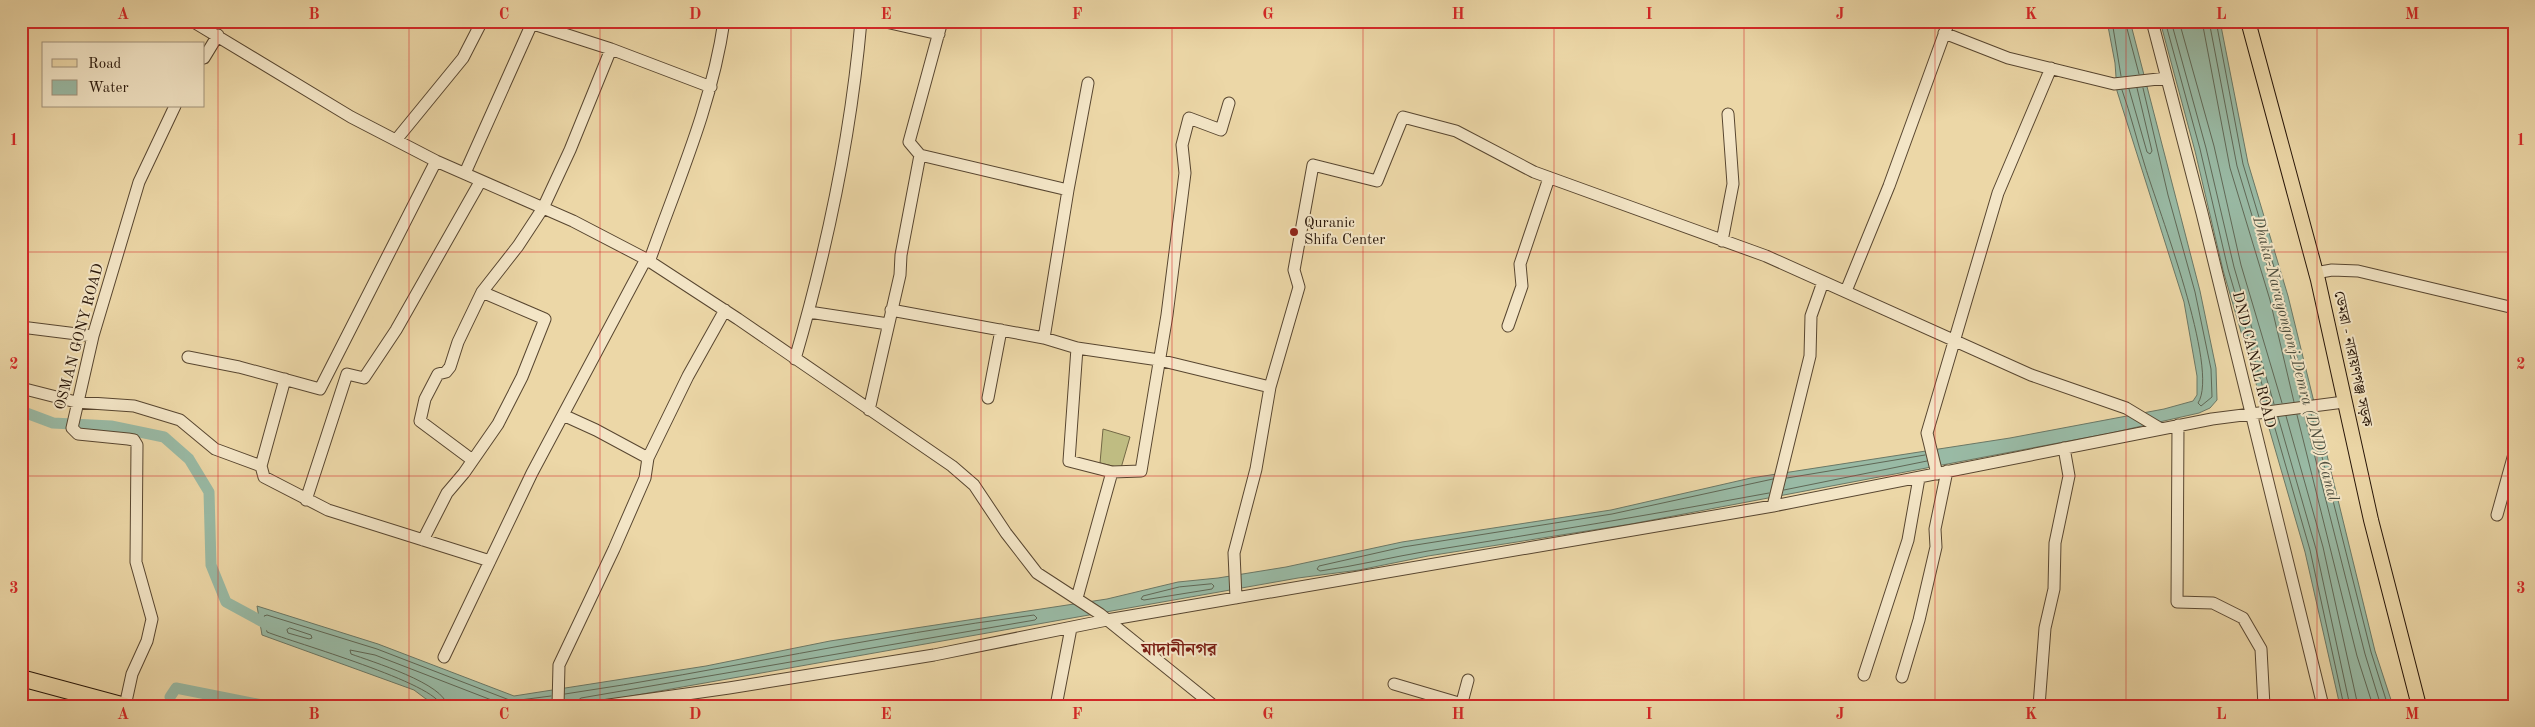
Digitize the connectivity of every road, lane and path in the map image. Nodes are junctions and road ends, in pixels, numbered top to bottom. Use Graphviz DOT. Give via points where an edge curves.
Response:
graph roads {
  1 [pos="192,21"];
  2 [pos="482,21"];
  3 [pos="724,21"];
  4 [pos="861,21"];
  5 [pos="881,21"];
  6 [pos="942,21"];
  7 [pos="1949,21"];
  8 [pos="2152,21"];
  9 [pos="2248,21"];
  10 [pos="530,22"];
  11 [pos="1944,33"];
  12 [pos="939,34"];
  13 [pos="218,35"];
  14 [pos="611,48"];
  15 [pos="205,56"];
  16 [pos="2051,68"];
  17 [pos="2167,78"];
  18 [pos="1088,83"];
  19 [pos="711,87"];
  20 [pos="1229,102"];
  21 [pos="174,108"];
  22 [pos="1728,114"];
  23 [pos="396,140"];
  24 [pos="920,156"];
  25 [pos="436,161"];
  26 [pos="464,173"];
  27 [pos="1549,178"];
  28 [pos="480,182"];
  29 [pos="1068,190"];
  30 [pos="543,208"];
  31 [pos="1722,241"];
  32 [pos="647,261"];
  33 [pos="2315,272"];
  34 [pos="1823,282"];
  35 [pos="482,292"];
  36 [pos="1846,292"];
  37 [pos="2514,308"];
  38 [pos="725,310"];
  39 [pos="891,310"];
  40 [pos="809,312"];
  41 [pos="888,324"];
  42 [pos="1508,326"];
  43 [pos="21,327"];
  44 [pos="1001,330"];
  45 [pos="93,336"];
  46 [pos="1044,338"];
  47 [pos="1956,340"];
  48 [pos="1077,348"];
  49 [pos="188,357"];
  50 [pos="795,360"];
  51 [pos="1159,360"];
  52 [pos="285,379"];
  53 [pos="1270,387"];
  54 [pos="21,388"];
  55 [pos="988,398"];
  56 [pos="2344,402"];
  57 [pos="76,404"];
  58 [pos="869,410"];
  59 [pos="2250,412"];
  60 [pos="563,415"];
  61 [pos="2178,425"];
  62 [pos="2161,429"];
  63 [pos="2064,448"];
  64 [pos="2514,454"];
  65 [pos="648,458"];
  66 [pos="471,459"];
  67 [pos="261,466"];
  68 [pos="1112,472"];
  69 [pos="1942,473"];
  70 [pos="1919,478"];
  71 [pos="306,500"];
  72 [pos="1773,506"];
  73 [pos="2497,515"];
  74 [pos="423,540"];
  75 [pos="490,562"];
  76 [pos="1236,598"];
  77 [pos="1080,600"];
  78 [pos="1103,617"];
  79 [pos="1071,628"];
  80 [pos="444,657"];
  81 [pos="1864,676"];
  82 [pos="1902,677"];
  83 [pos="21,678"];
  84 [pos="1468,680"];
  85 [pos="1394,684"];
  86 [pos="1461,705"];
  87 [pos="125,706"];
  88 [pos="558,706"];
  89 [pos="602,706"];
  90 [pos="1056,706"];
  91 [pos="1214,706"];
  92 [pos="2038,706"];
  93 [pos="2264,706"];
  94 [pos="2323,706"];
  95 [pos="2419,706"];
  1 -- 13 [label="street"];
  2 -- 23 [label="street" via="463,58"];
  3 -- 19 [label="street"];
  4 -- 40 [label="street" via="855,88 832,214"];
  5 -- 12 [label="street"];
  6 -- 12 [label="street"];
  7 -- 11 [label="street"];
  8 -- 17 [label="street, DND CANAL ROAD"];
  9 -- 33 [label="main road, ডেমরা - নারায়ণগঞ্জ সড়ক"];
  10 -- 14 [label="street"];
  10 -- 26 [label="street"];
  11 -- 16 [label="street" via="2008,58"];
  11 -- 36 [label="street" via="1889,186"];
  12 -- 24 [label="street" via="909,142"];
  13 -- 15 [label="street"];
  13 -- 23 [label="street" via="335,108"];
  14 -- 19 [label="street"];
  14 -- 30 [label="street"];
  16 -- 17 [label="street" via="2114,84"];
  16 -- 47 [label="street" via="1998,193"];
  17 -- 59 [label="street, DND CANAL ROAD"];
  18 -- 29 [label="street"];
  19 -- 32 [label="street"];
  20 -- 51 [label="street" via="1221,130 1190,118 1182,145 1185,173"];
  21 -- 45 [label="street, OSMAN GONY ROAD" via="139,182"];
  22 -- 31 [label="street" via="1733,184"];
  23 -- 25 [label="street"];
  24 -- 29 [label="street"];
  24 -- 39 [label="street"];
  25 -- 26 [label="street"];
  25 -- 52 [label="street" via="320,389"];
  26 -- 28 [label="street"];
  27 -- 31 [label="street"];
  27 -- 42 [label="street" via="1520,264 1522,286"];
  27 -- 53 [label="street" via="1456,131 1403,117 1377,181 1313,165 1294,270 1299,287"];
  28 -- 30 [label="street"];
  28 -- 71 [label="street" via="396,330 364,378 347,374"];
  29 -- 46 [label="street"];
  30 -- 32 [label="street"];
  30 -- 35 [label="street"];
  31 -- 34 [label="street" via="1766,256"];
  32 -- 38 [label="street"];
  32 -- 60 [label="street"];
  33 -- 37 [label="street" via="2358,271"];
  33 -- 56 [label="main road, ডেমরা - নারায়ণগঞ্জ সড়ক"];
  34 -- 36 [label="street"];
  34 -- 72 [label="street" via="1811,316 1810,356"];
  35 -- 66 [label="street" via="450,367 434,380 420,421"];
  35 -- 66 [label="street" via="545,319 522,377 498,424"];
  36 -- 47 [label="street"];
  38 -- 50 [label="street"];
  38 -- 65 [label="street"];
  39 -- 41 [label="street"];
  39 -- 44 [label="street"];
  40 -- 41 [label="street"];
  40 -- 50 [label="street"];
  41 -- 58 [label="street"];
  43 -- 45 [label="street"];
  44 -- 46 [label="street"];
  44 -- 55 [label="street"];
  45 -- 57 [label="street, OSMAN GONY ROAD"];
  46 -- 48 [label="street"];
  47 -- 62 [label="street" via="2032,375 2126,408"];
  47 -- 69 [label="street" via="1927,433"];
  48 -- 51 [label="street"];
  48 -- 68 [label="street" via="1069,461"];
  49 -- 52 [label="street"];
  50 -- 58 [label="street"];
  51 -- 53 [label="street"];
  51 -- 68 [label="street" via="1141,470"];
  52 -- 67 [label="street"];
  53 -- 76 [label="street" via="1254,476 1234,553"];
  54 -- 57 [label="street"];
  56 -- 59 [label="street"];
  56 -- 95 [label="main road, ডেমরা - নারায়ণগঞ্জ সড়ক"];
  57 -- 67 [label="street" via="134,406 180,420 215,449"];
  57 -- 87 [label="street, OSMAN GONY ROAD" via="72,428 78,434 134,440 137,445 136,562 152,619 147,641 132,674"];
  58 -- 77 [label="street" via="922,444 974,485 1006,534 1037,573"];
  59 -- 61 [label="street"];
  59 -- 94 [label="street, DND CANAL ROAD"];
  60 -- 65 [label="street"];
  60 -- 75 [label="street"];
  61 -- 62 [label="street"];
  61 -- 93 [label="street" via="2177,602 2213,603 2243,618 2261,648"];
  62 -- 63 [label="street"];
  63 -- 69 [label="street"];
  63 -- 92 [label="street" via="2069,476 2055,542 2054,589 2045,628"];
  64 -- 73 [label="street"];
  65 -- 88 [label="street" via="645,478 559,665"];
  66 -- 74 [label="street" via="447,493"];
  67 -- 71 [label="street" via="264,477"];
  68 -- 77 [label="street"];
  69 -- 70 [label="street"];
  69 -- 82 [label="street" via="1935,529 1936,548"];
  70 -- 72 [label="street"];
  70 -- 81 [label="street" via="1908,540"];
  71 -- 74 [label="street"];
  72 -- 76 [label="street"];
  74 -- 75 [label="street"];
  75 -- 80 [label="street"];
  76 -- 78 [label="street"];
  77 -- 78 [label="street"];
  78 -- 79 [label="street"];
  78 -- 91 [label="street"];
  79 -- 89 [label="street" via="878,664"];
  79 -- 90 [label="street"];
  83 -- 87 [label="highway"];
  84 -- 86 [label="street"];
  85 -- 86 [label="street"];
}
